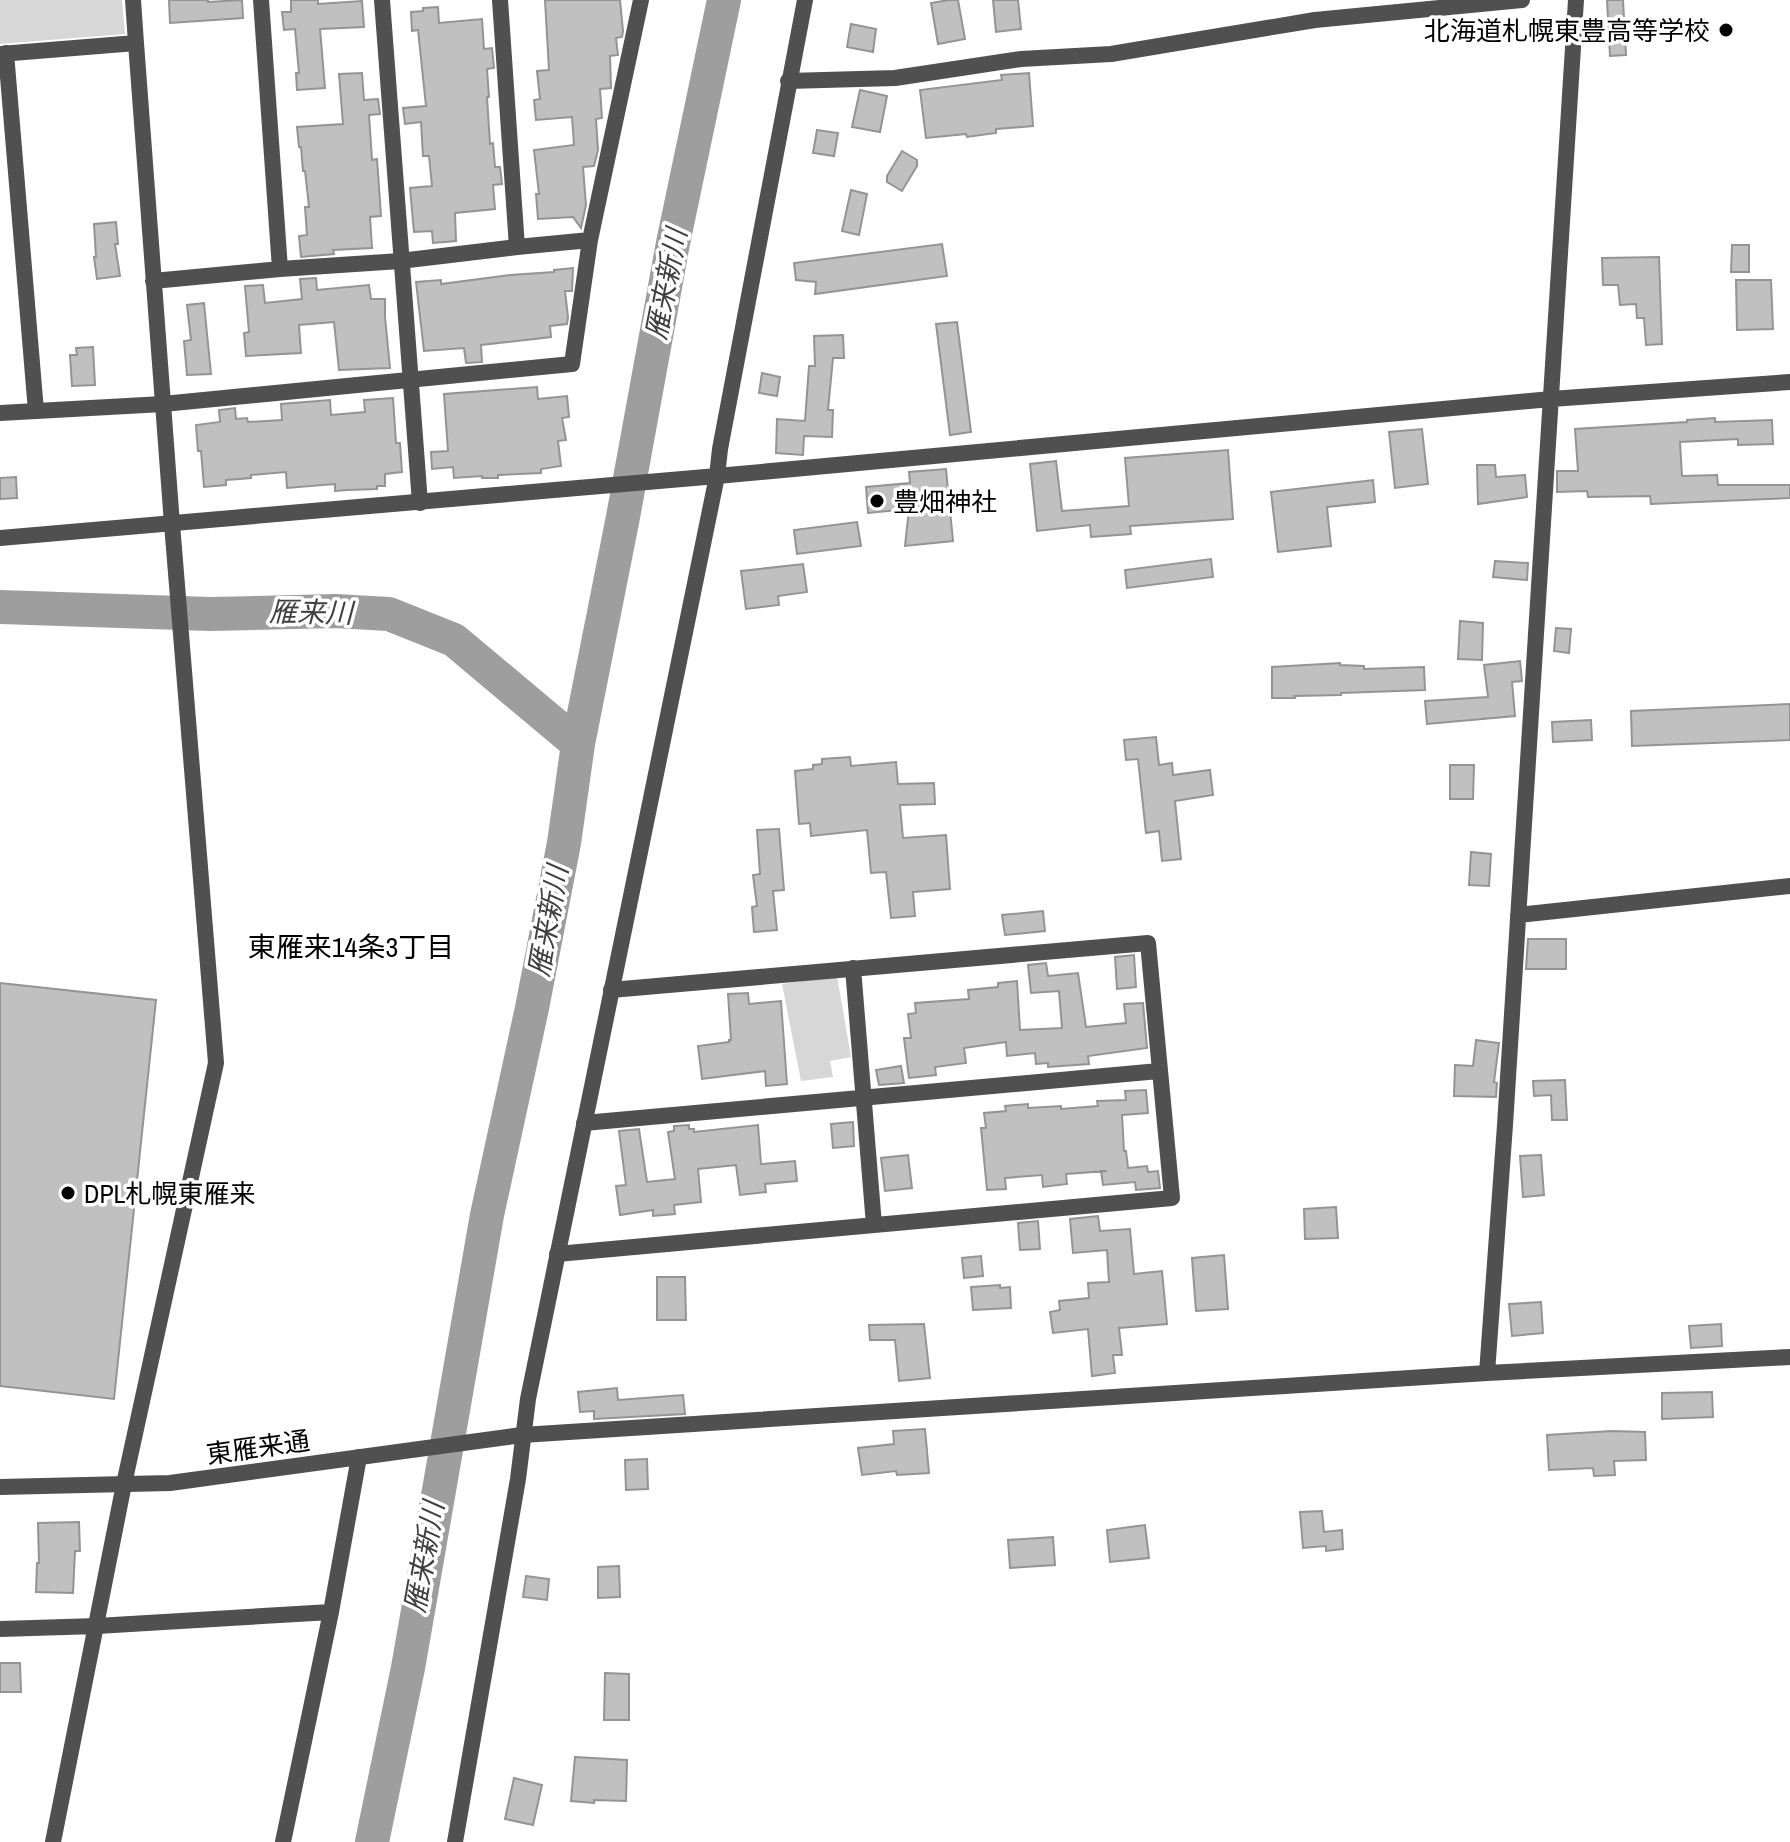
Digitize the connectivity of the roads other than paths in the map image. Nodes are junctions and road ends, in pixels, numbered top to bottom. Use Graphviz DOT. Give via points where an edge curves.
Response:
graph roads {
  1 [pos="133,0"];
  2 [pos="261,0"];
  3 [pos="382,0"];
  4 [pos="500,0"];
  5 [pos="641,0"];
  6 [pos="805,0"];
  7 [pos="1522,0"];
  8 [pos="1576,0"];
  9 [pos="136,43"];
  10 [pos="3,54"];
  11 [pos="788,81"];
  12 [pos="590,240"];
  13 [pos="517,247"];
  14 [pos="400,261"];
  15 [pos="280,269"];
  16 [pos="153,281"];
  17 [pos="409,380"];
  18 [pos="1790,382"];
  19 [pos="1551,399"];
  20 [pos="163,404"];
  21 [pos="36,411"];
  22 [pos="0,413"];
  23 [pos="717,476"];
  24 [pos="420,503"];
  25 [pos="172,524"];
  26 [pos="0,538"];
  27 [pos="1790,886"];
  28 [pos="1518,915"];
  29 [pos="853,968"];
  30 [pos="611,990"];
  31 [pos="1159,1071"];
  32 [pos="864,1099"];
  33 [pos="584,1123"];
  34 [pos="874,1225"];
  35 [pos="557,1254"];
  36 [pos="1790,1357"];
  37 [pos="1487,1373"];
  38 [pos="522,1435"];
  39 [pos="359,1457"];
  40 [pos="124,1484"];
  41 [pos="0,1487"];
  42 [pos="331,1612"];
  43 [pos="97,1626"];
  44 [pos="0,1629"];
  45 [pos="53,1842"];
  46 [pos="283,1842"];
  47 [pos="455,1842"];
  1 -- 9 [label="street"];
  2 -- 15 [label="street"];
  3 -- 14 [label="street"];
  4 -- 13 [label="street"];
  5 -- 12 [label="street"];
  6 -- 11 [label="street"];
  7 -- 11 [label="street" via="1315,20 1111,54 1021,59 895,78"];
  8 -- 19 [label="street"];
  9 -- 10 [label="street"];
  9 -- 16 [label="street"];
  10 -- 21 [label="street"];
  11 -- 23 [label="street"];
  12 -- 13 [label="street"];
  12 -- 17 [label="street" via="572,364"];
  13 -- 14 [label="street"];
  14 -- 15 [label="street"];
  14 -- 17 [label="street"];
  15 -- 16 [label="street"];
  16 -- 20 [label="street"];
  17 -- 20 [label="street"];
  17 -- 24 [label="street"];
  18 -- 19 [label="street"];
  19 -- 23 [label="street"];
  19 -- 28 [label="street"];
  20 -- 21 [label="street"];
  20 -- 25 [label="street"];
  21 -- 22 [label="street"];
  23 -- 24 [label="street"];
  23 -- 30 [label="street"];
  24 -- 25 [label="street"];
  25 -- 26 [label="street"];
  25 -- 40 [label="street" via="216,1063"];
  27 -- 28 [label="street"];
  28 -- 37 [label="street"];
  29 -- 30 [label="street"];
  29 -- 31 [label="street" via="1148,943"];
  29 -- 32 [label="street"];
  30 -- 33 [label="street"];
  31 -- 32 [label="street"];
  31 -- 34 [label="street" via="1172,1198"];
  32 -- 33 [label="street"];
  32 -- 34 [label="street"];
  33 -- 35 [label="street"];
  34 -- 35 [label="street"];
  35 -- 38 [label="street"];
  36 -- 37 [label="street, 東雁来通"];
  37 -- 38 [label="street, 東雁来通"];
  38 -- 39 [label="street, 東雁来通"];
  38 -- 47 [label="street"];
  39 -- 40 [label="street, 東雁来通" via="170,1483"];
  39 -- 42 [label="street"];
  40 -- 41 [label="street, 東雁来通"];
  40 -- 43 [label="street"];
  42 -- 43 [label="street"];
  42 -- 46 [label="street"];
  43 -- 44 [label="street"];
  43 -- 45 [label="street"];
}
